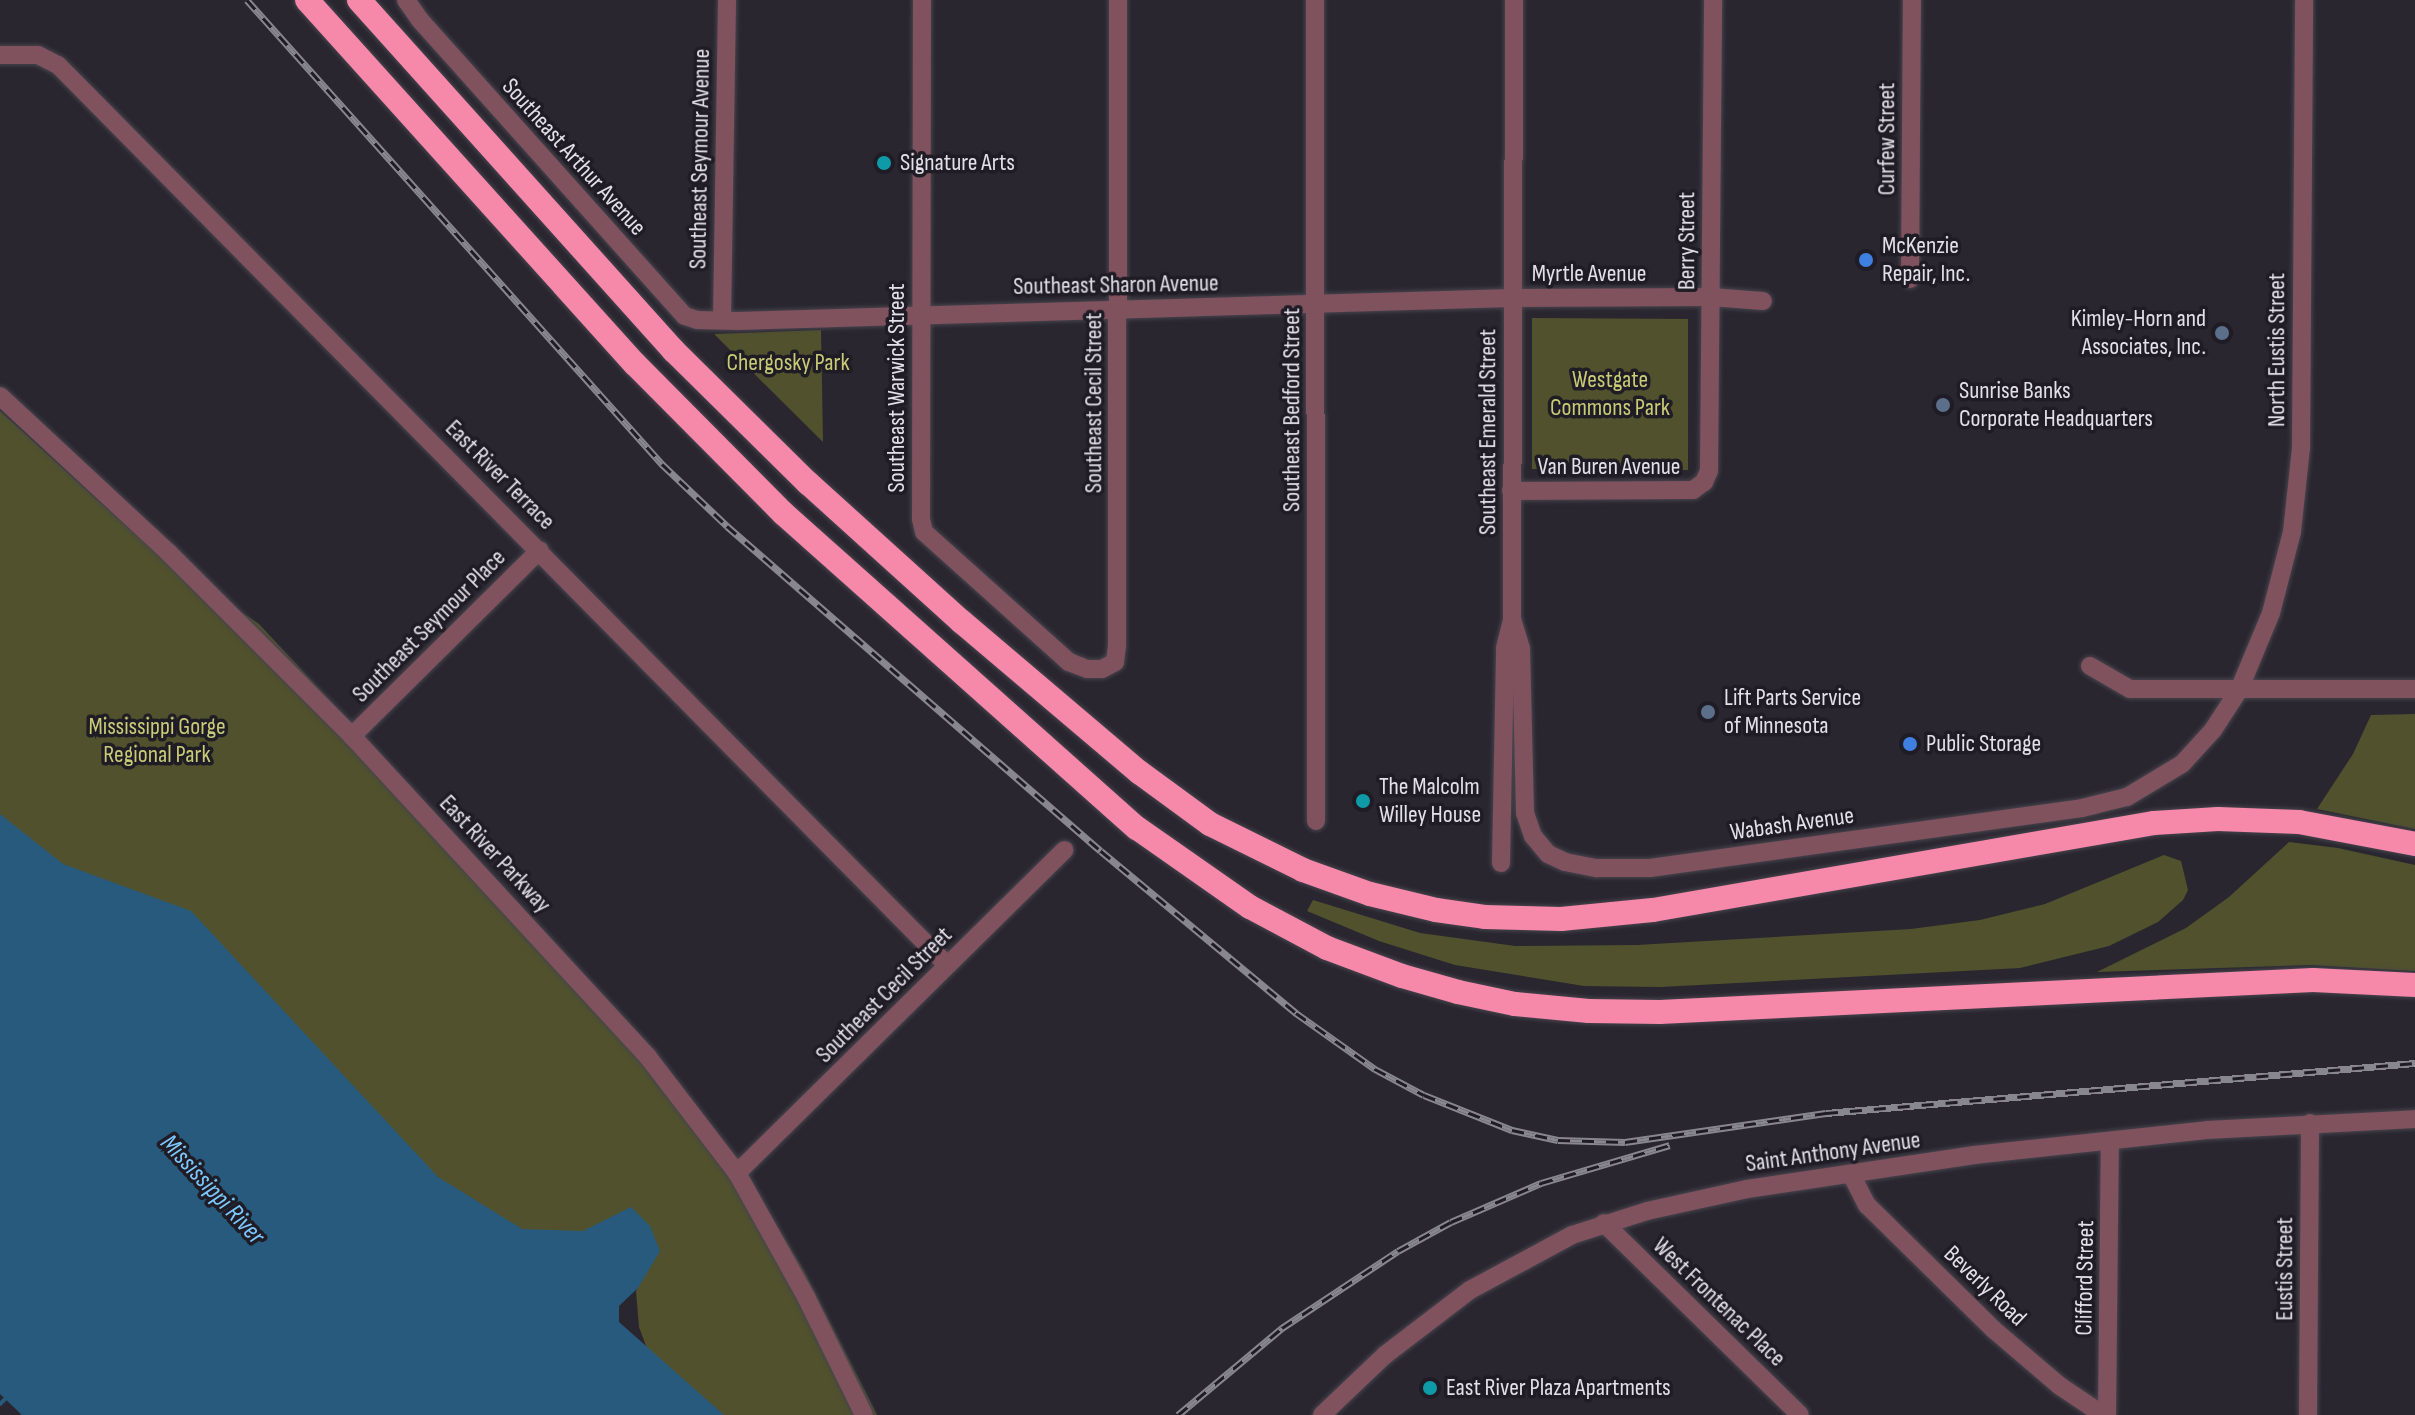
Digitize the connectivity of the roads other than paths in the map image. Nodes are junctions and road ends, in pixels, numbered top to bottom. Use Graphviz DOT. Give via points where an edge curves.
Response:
graph roads {
  1 [pos="307,0"];
  2 [pos="359,0"];
  3 [pos="406,0"];
  4 [pos="727,0"];
  5 [pos="922,0"];
  6 [pos="1118,0"];
  7 [pos="1315,0"];
  8 [pos="1514,0"];
  9 [pos="1713,0"];
  10 [pos="1912,0"];
  11 [pos="2304,0"];
  12 [pos="0,55"];
  13 [pos="1910,279"];
  14 [pos="1711,297"];
  15 [pos="1512,298"];
  16 [pos="1763,301"];
  17 [pos="1316,304"];
  18 [pos="1118,309"];
  19 [pos="921,314"];
  20 [pos="722,320"];
  21 [pos="0,396"];
  22 [pos="1704,482"];
  23 [pos="1511,491"];
  24 [pos="540,550"];
  25 [pos="1512,619"];
  26 [pos="1115,662"];
  27 [pos="2090,666"];
  28 [pos="2415,689"];
  29 [pos="2239,690"];
  30 [pos="352,736"];
  31 [pos="1316,821"];
  32 [pos="2412,843"];
  33 [pos="1064,850"];
  34 [pos="1501,863"];
  35 [pos="947,965"];
  36 [pos="2415,985"];
  37 [pos="2415,1119"];
  38 [pos="2310,1123"];
  39 [pos="2110,1141"];
  40 [pos="737,1173"];
  41 [pos="1851,1174"];
  42 [pos="1604,1223"];
  43 [pos="864,1415"];
  44 [pos="1322,1415"];
  45 [pos="1800,1415"];
  46 [pos="2105,1415"];
  47 [pos="2308,1415"];
  1 -- 36 [label="highway" via="635,364 802,530 1137,828 1250,907 1327,948 1458,992 1589,1011 1716,1010 2313,980"];
  2 -- 32 [label="highway" via="655,331 776,453 1099,740 1193,813 1264,852 1354,889 1469,915 1561,919 1653,910 2105,830 2218,819 2299,822"];
  3 -- 20 [label="street, Southeast Arthur Avenue" via="685,316"];
  4 -- 20 [label="street, Southeast Seymour Avenue"];
  5 -- 19 [label="street, Southeast Warwick Street"];
  6 -- 18 [label="street, Southeast Cecil Street"];
  7 -- 17 [label="street, Southeast Bedford Street"];
  8 -- 15 [label="street, Southeast Emerald Street"];
  9 -- 14 [label="street, Berry Street"];
  10 -- 13 [label="street, Curfew Street"];
  11 -- 29 [label="street, North Eustis Street" via="2301,448 2285,566"];
  12 -- 24 [label="street, East River Terrace" via="38,55 58,65"];
  14 -- 15 [label="street, Myrtle Avenue"];
  14 -- 16 [label="street, Myrtle Avenue"];
  14 -- 22 [label="street, Berry Street" via="1709,471"];
  15 -- 17 [label="street, Southeast Sharon Avenue"];
  15 -- 23 [label="street, Southeast Emerald Street"];
  17 -- 18 [label="street, Southeast Sharon Avenue"];
  17 -- 31 [label="street, Southeast Bedford Street"];
  18 -- 19 [label="street, Southeast Sharon Avenue"];
  18 -- 26 [label="street, Southeast Cecil Street"];
  19 -- 20 [label="street, Southeast Sharon Avenue"];
  19 -- 26 [label="street, Southeast Warwick Street" via="924,532 1069,662 1102,669"];
  21 -- 30 [label="street, East River Parkway" via="168,552"];
  22 -- 23 [label="street, Van Buren Avenue" via="1693,490"];
  23 -- 25 [label="street, Southeast Emerald Street"];
  24 -- 30 [label="street, Southeast Seymour Place"];
  24 -- 35 [label="street, East River Terrace"];
  25 -- 29 [label="street, Wabash Avenue" via="1521,648 1525,813 1533,836 1548,854 1597,868 1650,868 2107,803 2147,787 2182,764"];
  25 -- 34 [label="street, Southeast Emerald Street" via="1505,648"];
  27 -- 29 [label="street" via="2130,689"];
  28 -- 29 [label="street"];
  30 -- 40 [label="street, East River Parkway" via="648,1057"];
  33 -- 35 [label="street, Southeast Cecil Street"];
  35 -- 40 [label="street, Southeast Cecil Street"];
  37 -- 38 [label="street, Saint Anthony Avenue"];
  38 -- 39 [label="street, Saint Anthony Avenue"];
  38 -- 47 [label="street, Eustis Street"];
  39 -- 41 [label="street, Saint Anthony Avenue"];
  39 -- 46 [label="street, Clifford Street"];
  40 -- 43 [label="street, East River Parkway"];
  41 -- 42 [label="street, Saint Anthony Avenue" via="1697,1198"];
  41 -- 46 [label="street, Beverly Road" via="1867,1205 1993,1329 2060,1386"];
  42 -- 44 [label="street, Saint Anthony Avenue" via="1537,1251 1470,1290 1385,1355"];
  42 -- 45 [label="street, West Frontenac Place"];
}
